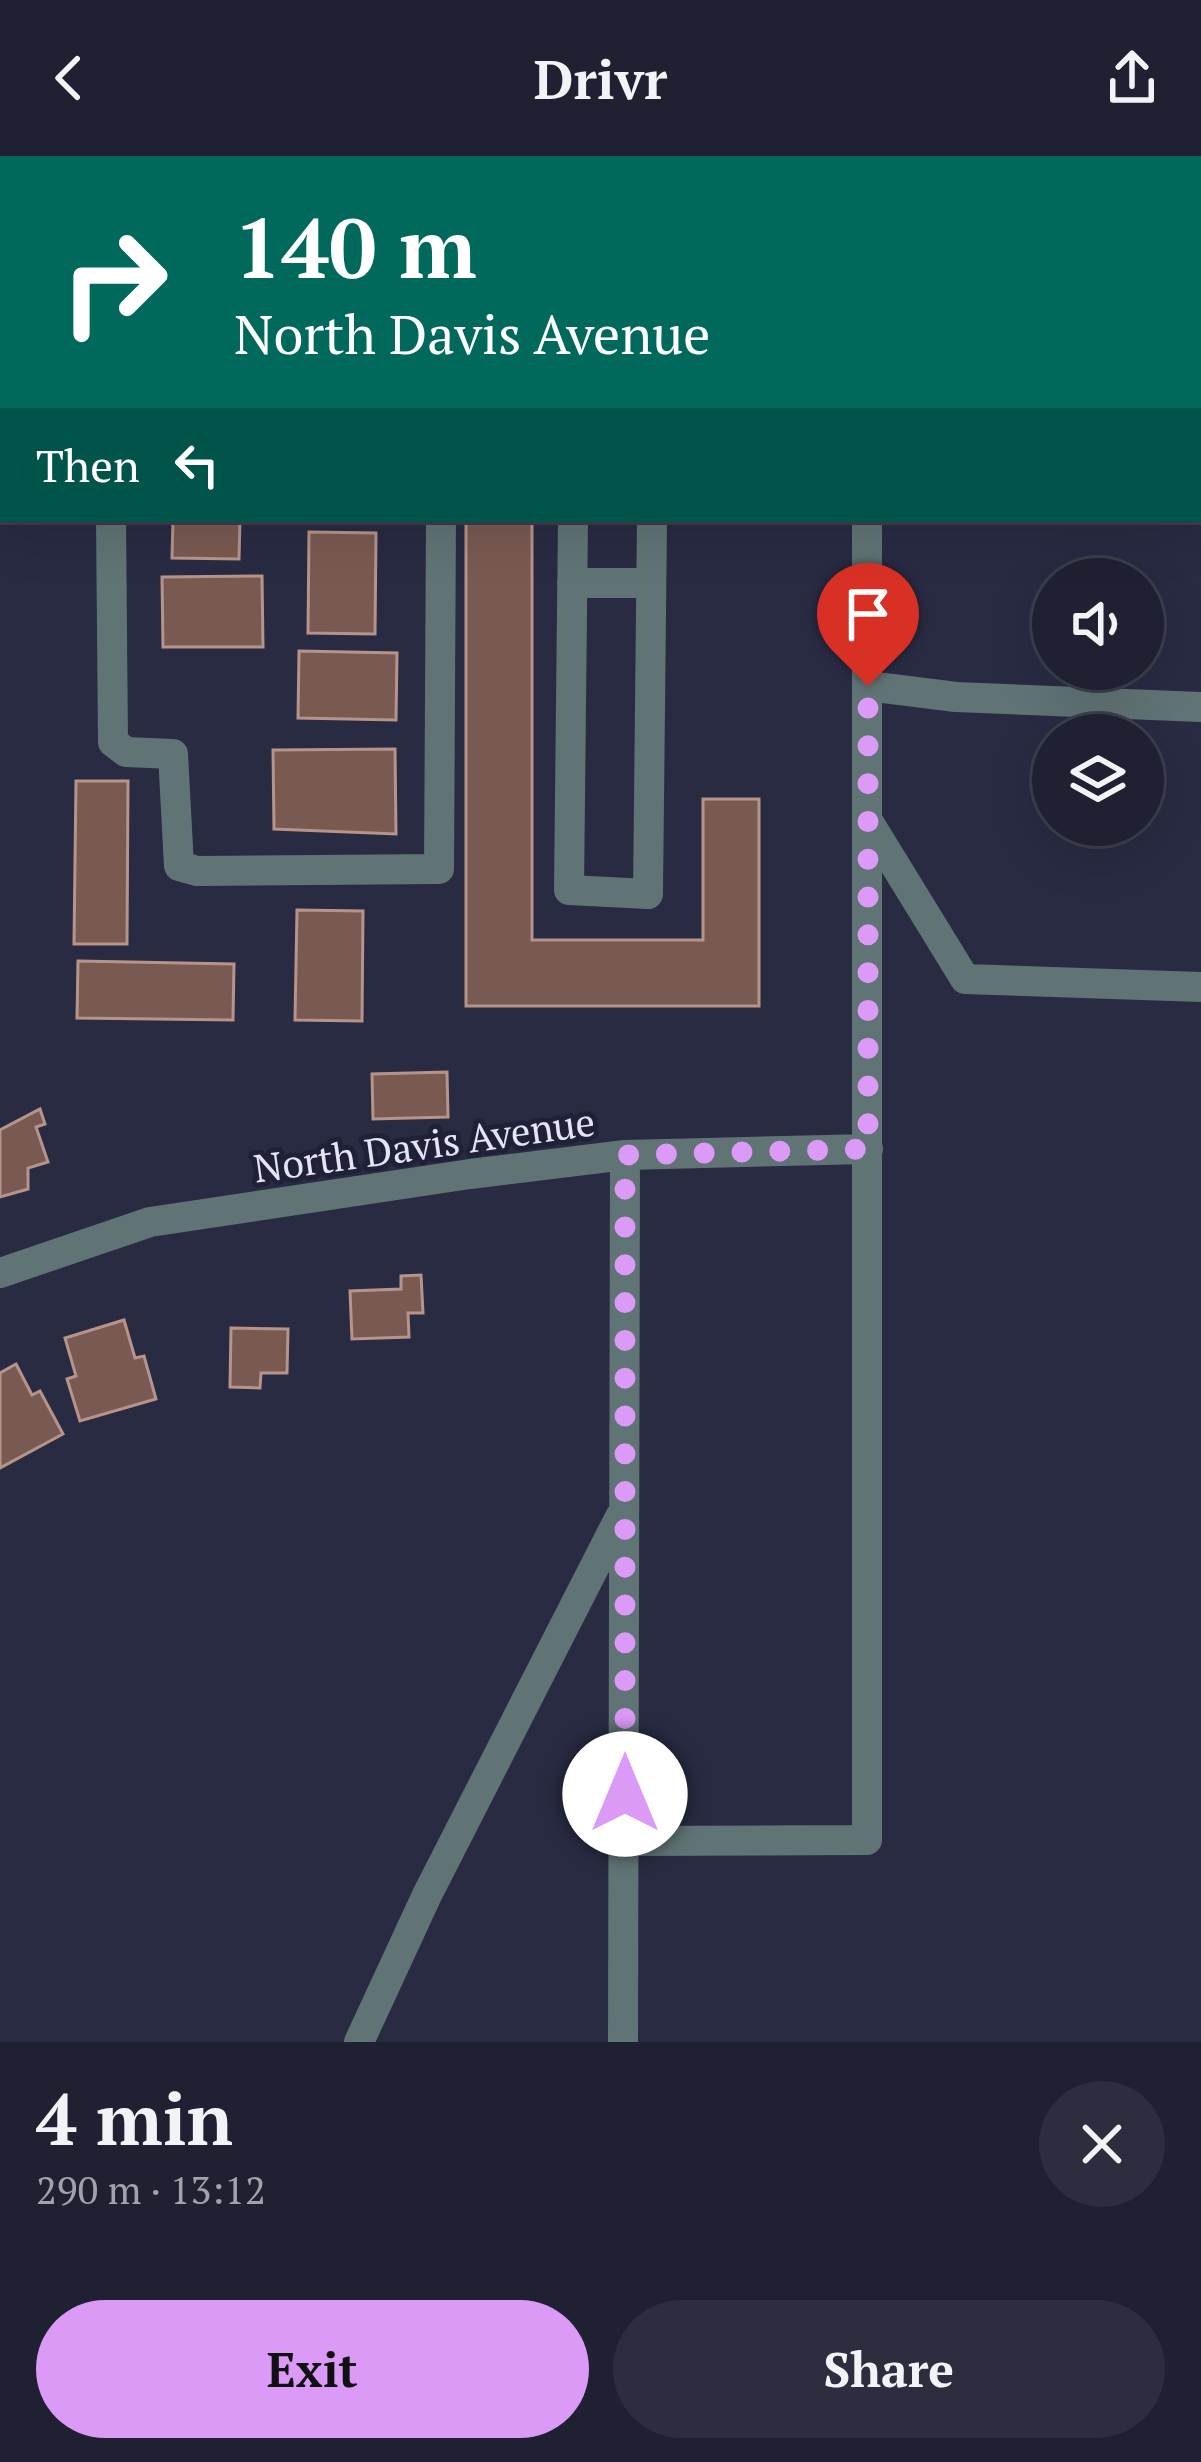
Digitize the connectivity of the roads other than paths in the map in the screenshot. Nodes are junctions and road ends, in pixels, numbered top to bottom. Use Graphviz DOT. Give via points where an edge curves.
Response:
graph roads {
  1 [pos="111,522"];
  2 [pos="441,522"];
  3 [pos="573,522"];
  4 [pos="652,522"];
  5 [pos="867,522"];
  6 [pos="572,583"];
  7 [pos="651,583"];
  8 [pos="868,686"];
  9 [pos="1201,707"];
  10 [pos="868,821"];
  11 [pos="1201,987"];
  12 [pos="868,1149"];
  13 [pos="625,1155"];
  14 [pos="0,1273"];
  15 [pos="623,1512"];
  16 [pos="625,1841"];
  17 [pos="359,2042"];
  18 [pos="623,2042"];
  1 -- 2 [label="street" via="113,742 126,752 173,754 178,866 197,871 439,869"];
  3 -- 6 [label="street"];
  4 -- 7 [label="street"];
  5 -- 8 [label="street"];
  6 -- 7 [label="street"];
  6 -- 7 [label="street" via="569,890 648,894"];
  8 -- 9 [label="street"];
  8 -- 10 [label="street"];
  10 -- 11 [label="street" via="965,979"];
  10 -- 12 [label="street"];
  12 -- 13 [label="street, North Davis Avenue"];
  12 -- 16 [label="street" via="867,1840"];
  13 -- 14 [label="street, North Davis Avenue" via="150,1222"];
  13 -- 15 [label="street"];
  15 -- 16 [label="street"];
  15 -- 17 [label="street"];
  16 -- 18 [label="street"];
}
